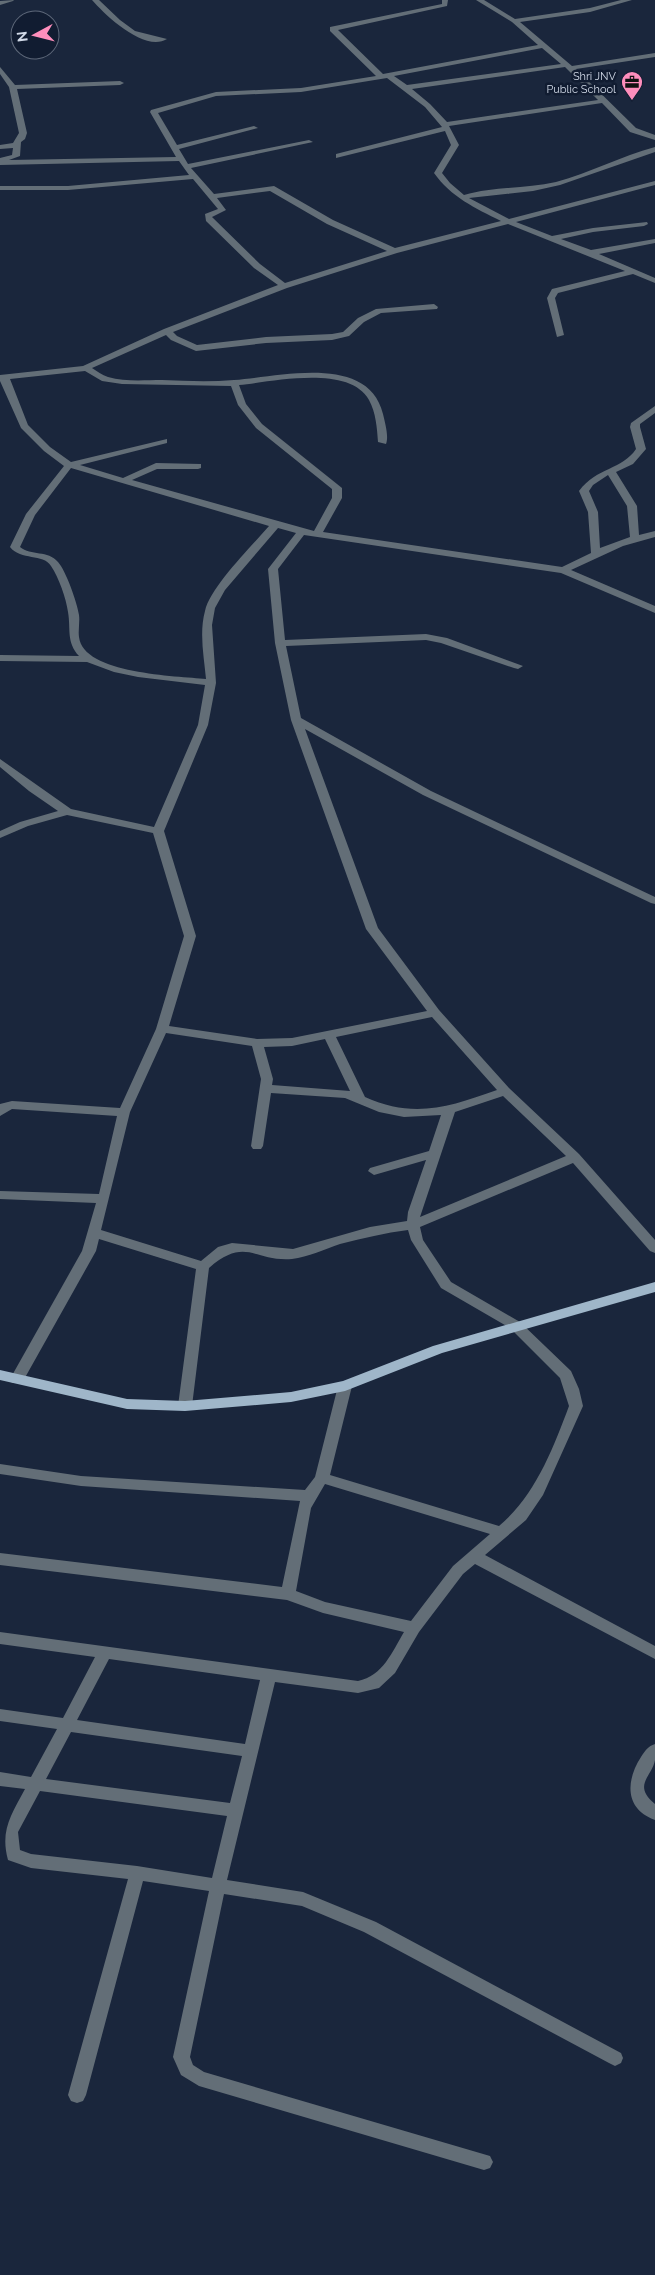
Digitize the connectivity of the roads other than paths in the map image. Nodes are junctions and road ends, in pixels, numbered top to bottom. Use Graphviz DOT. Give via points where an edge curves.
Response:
graph roads {
  1 [pos="11,0"];
  2 [pos="95,0"];
  3 [pos="445,0"];
  4 [pos="479,0"];
  5 [pos="629,0"];
  6 [pos="0,3"];
  7 [pos="514,20"];
  8 [pos="163,39"];
  9 [pos="544,46"];
  10 [pos="655,55"];
  11 [pos="569,67"];
  12 [pos="0,69"];
  13 [pos="385,76"];
  14 [pos="120,83"];
  15 [pos="13,87"];
  16 [pos="404,88"];
  17 [pos="603,101"];
  18 [pos="447,126"];
  19 [pos="254,128"];
  20 [pos="655,138"];
  21 [pos="309,142"];
  22 [pos="17,145"];
  23 [pos="0,147"];
  24 [pos="174,148"];
  25 [pos="655,149"];
  26 [pos="339,156"];
  27 [pos="180,159"];
  28 [pos="0,162"];
  29 [pos="186,167"];
  30 [pos="193,177"];
  31 [pos="655,183"];
  32 [pos="0,188"];
  33 [pos="213,196"];
  34 [pos="464,197"];
  35 [pos="508,220"];
  36 [pos="644,224"];
  37 [pos="551,239"];
  38 [pos="655,241"];
  39 [pos="394,251"];
  40 [pos="590,253"];
  41 [pos="632,272"];
  42 [pos="655,281"];
  43 [pos="284,286"];
  44 [pos="434,307"];
  45 [pos="167,330"];
  46 [pos="560,335"];
  47 [pos="86,368"];
  48 [pos="3,378"];
  49 [pos="234,383"];
  50 [pos="655,409"];
  51 [pos="164,440"];
  52 [pos="383,442"];
  53 [pos="69,465"];
  54 [pos="198,466"];
  55 [pos="610,470"];
  56 [pos="123,481"];
  57 [pos="275,525"];
  58 [pos="302,532"];
  59 [pos="318,534"];
  60 [pos="655,534"];
  61 [pos="635,538"];
  62 [pos="596,553"];
  63 [pos="563,570"];
  64 [pos="655,610"];
  65 [pos="280,643"];
  66 [pos="0,658"];
  67 [pos="87,659"];
  68 [pos="518,666"];
  69 [pos="211,683"];
  70 [pos="296,720"];
  71 [pos="0,762"];
  72 [pos="68,812"];
  73 [pos="158,831"];
  74 [pos="0,835"];
  75 [pos="655,901"];
  76 [pos="435,1013"];
  77 [pos="162,1029"];
  78 [pos="329,1035"];
  79 [pos="257,1044"];
  80 [pos="265,1089"];
  81 [pos="505,1091"];
  82 [pos="359,1097"];
  83 [pos="449,1111"];
  84 [pos="0,1112"];
  85 [pos="124,1112"];
  86 [pos="257,1146"];
  87 [pos="434,1154"];
  88 [pos="575,1157"];
  89 [pos="374,1171"];
  90 [pos="0,1196"];
  91 [pos="104,1199"];
  92 [pos="413,1225"];
  93 [pos="95,1233"];
  94 [pos="655,1248"];
  95 [pos="203,1266"];
  96 [pos="655,1287"];
  97 [pos="515,1325"];
  98 [pos="0,1375"];
  99 [pos="17,1379"];
  100 [pos="345,1386"];
  101 [pos="185,1406"];
  102 [pos="0,1469"];
  103 [pos="322,1478"];
  104 [pos="309,1496"];
  105 [pos="500,1532"];
  106 [pos="473,1556"];
  107 [pos="0,1559"];
  108 [pos="288,1594"];
  109 [pos="414,1628"];
  110 [pos="0,1638"];
  111 [pos="105,1653"];
  112 [pos="655,1653"];
  113 [pos="269,1675"];
  114 [pos="0,1715"];
  115 [pos="68,1724"];
  116 [pos="251,1750"];
  117 [pos="655,1750"];
  118 [pos="0,1780"];
  119 [pos="36,1785"];
  120 [pos="236,1811"];
  121 [pos="655,1814"];
  122 [pos="137,1874"];
  123 [pos="218,1886"];
  124 [pos="615,2058"];
  125 [pos="77,2095"];
  126 [pos="484,2162"];
  1 -- 6 [label="street"];
  2 -- 8 [label="street" via="134,35"];
  3 -- 13 [label="street" via="445,5 333,29"];
  4 -- 7 [label="street"];
  5 -- 7 [label="street" via="590,10"];
  7 -- 9 [label="street"];
  9 -- 11 [label="street"];
  9 -- 13 [label="street"];
  10 -- 11 [label="street"];
  11 -- 16 [label="street"];
  11 -- 17 [label="street"];
  12 -- 15 [label="street"];
  13 -- 16 [label="street"];
  13 -- 24 [label="street" via="301,90 216,94 154,112"];
  14 -- 15 [label="street"];
  15 -- 22 [label="street" via="23,133"];
  16 -- 18 [label="street" via="435,112"];
  17 -- 18 [label="street"];
  17 -- 20 [label="street" via="633,130"];
  18 -- 26 [label="street"];
  18 -- 34 [label="street" via="455,145 454,151 438,173 445,183"];
  19 -- 24 [label="street"];
  21 -- 29 [label="street"];
  22 -- 23 [label="street"];
  22 -- 28 [label="street" via="16,156"];
  24 -- 27 [label="street"];
  25 -- 34 [label="street" via="598,172 553,185 526,190 486,190"];
  27 -- 28 [label="street"];
  27 -- 29 [label="street"];
  29 -- 30 [label="street"];
  30 -- 32 [label="street" via="68,188"];
  30 -- 33 [label="street"];
  31 -- 35 [label="street"];
  33 -- 39 [label="street" via="271,188 330,222"];
  33 -- 43 [label="street" via="222,210 209,218 257,266"];
  34 -- 35 [label="street"];
  35 -- 37 [label="street"];
  35 -- 39 [label="street"];
  36 -- 37 [label="street"];
  37 -- 40 [label="street"];
  38 -- 40 [label="street"];
  39 -- 43 [label="street"];
  40 -- 41 [label="street"];
  41 -- 42 [label="street"];
  41 -- 46 [label="street" via="555,291 551,298"];
  43 -- 45 [label="street"];
  44 -- 45 [label="street" via="379,311 361,320 346,334 332,337 196,348 174,338"];
  45 -- 47 [label="street"];
  47 -- 48 [label="street"];
  47 -- 49 [label="street" via="104,379 129,382"];
  48 -- 53 [label="street" via="24,426"];
  49 -- 52 [label="street" via="298,376 348,381 372,398"];
  49 -- 59 [label="street" via="247,414 337,488 337,498"];
  50 -- 55 [label="street" via="636,423 641,449 638,456"];
  51 -- 53 [label="street"];
  53 -- 56 [label="street"];
  53 -- 67 [label="street" via="31,514 15,547 18,551 49,559 55,564 72,609 74,640"];
  54 -- 56 [label="street" via="156,466"];
  55 -- 61 [label="street" via="632,506"];
  55 -- 62 [label="street" via="584,491 593,512"];
  56 -- 57 [label="street"];
  57 -- 58 [label="street"];
  57 -- 69 [label="street" via="220,589 210,608 207,625"];
  58 -- 59 [label="street"];
  58 -- 65 [label="street" via="273,569"];
  59 -- 63 [label="street"];
  60 -- 61 [label="street"];
  61 -- 62 [label="street"];
  62 -- 63 [label="street"];
  63 -- 64 [label="street"];
  65 -- 68 [label="street" via="426,637"];
  65 -- 70 [label="street"];
  66 -- 67 [label="street"];
  67 -- 69 [label="street" via="127,672"];
  69 -- 73 [label="street" via="203,725"];
  70 -- 75 [label="street" via="427,793"];
  70 -- 76 [label="street" via="372,929"];
  71 -- 72 [label="street"];
  72 -- 73 [label="street"];
  72 -- 74 [label="street" via="24,824"];
  73 -- 77 [label="street" via="190,936"];
  76 -- 78 [label="street"];
  76 -- 81 [label="street"];
  77 -- 79 [label="street"];
  77 -- 85 [label="street"];
  78 -- 79 [label="street"];
  78 -- 82 [label="street"];
  79 -- 80 [label="street" via="267,1079"];
  80 -- 82 [label="street" via="334,1092"];
  80 -- 86 [label="street"];
  81 -- 83 [label="street"];
  81 -- 88 [label="street"];
  82 -- 83 [label="street" via="376,1107 403,1114"];
  83 -- 87 [label="street"];
  84 -- 85 [label="street" via="5,1106 12,1105"];
  85 -- 91 [label="street"];
  87 -- 89 [label="street"];
  87 -- 92 [label="street" via="414,1212"];
  88 -- 92 [label="street"];
  88 -- 94 [label="street"];
  90 -- 91 [label="street"];
  91 -- 93 [label="street"];
  92 -- 95 [label="street" via="370,1231 293,1254 228,1248"];
  92 -- 97 [label="street" via="417,1240 446,1285"];
  93 -- 95 [label="street"];
  93 -- 99 [label="street" via="89,1251"];
  95 -- 101 [label="street"];
  96 -- 97 [label="main road"];
  97 -- 100 [label="main road" via="438,1349"];
  97 -- 105 [label="street" via="566,1375 576,1406 538,1491 521,1516"];
  98 -- 99 [label="main road"];
  99 -- 101 [label="main road" via="127,1404"];
  100 -- 101 [label="main road" via="290,1396"];
  100 -- 103 [label="street"];
  102 -- 104 [label="street" via="82,1481"];
  103 -- 104 [label="street"];
  103 -- 105 [label="street"];
  104 -- 108 [label="street"];
  105 -- 106 [label="street"];
  106 -- 109 [label="street" via="458,1570"];
  106 -- 112 [label="street"];
  107 -- 108 [label="street"];
  108 -- 109 [label="street" via="324,1607"];
  109 -- 113 [label="street" via="390,1669 374,1684 358,1687"];
  110 -- 111 [label="street"];
  111 -- 113 [label="street"];
  111 -- 115 [label="street"];
  113 -- 116 [label="street"];
  114 -- 115 [label="street"];
  115 -- 116 [label="street"];
  115 -- 119 [label="street"];
  116 -- 120 [label="street"];
  117 -- 121 [label="street" via="638,1772 636,1789 645,1806"];
  118 -- 119 [label="street"];
  119 -- 120 [label="street"];
  119 -- 122 [label="street" via="10,1832 14,1855 31,1861"];
  120 -- 123 [label="street"];
  122 -- 123 [label="street"];
  122 -- 125 [label="street"];
  123 -- 124 [label="street" via="303,1899 370,1927"];
  123 -- 126 [label="street" via="180,2057 187,2070 199,2078"];
}
